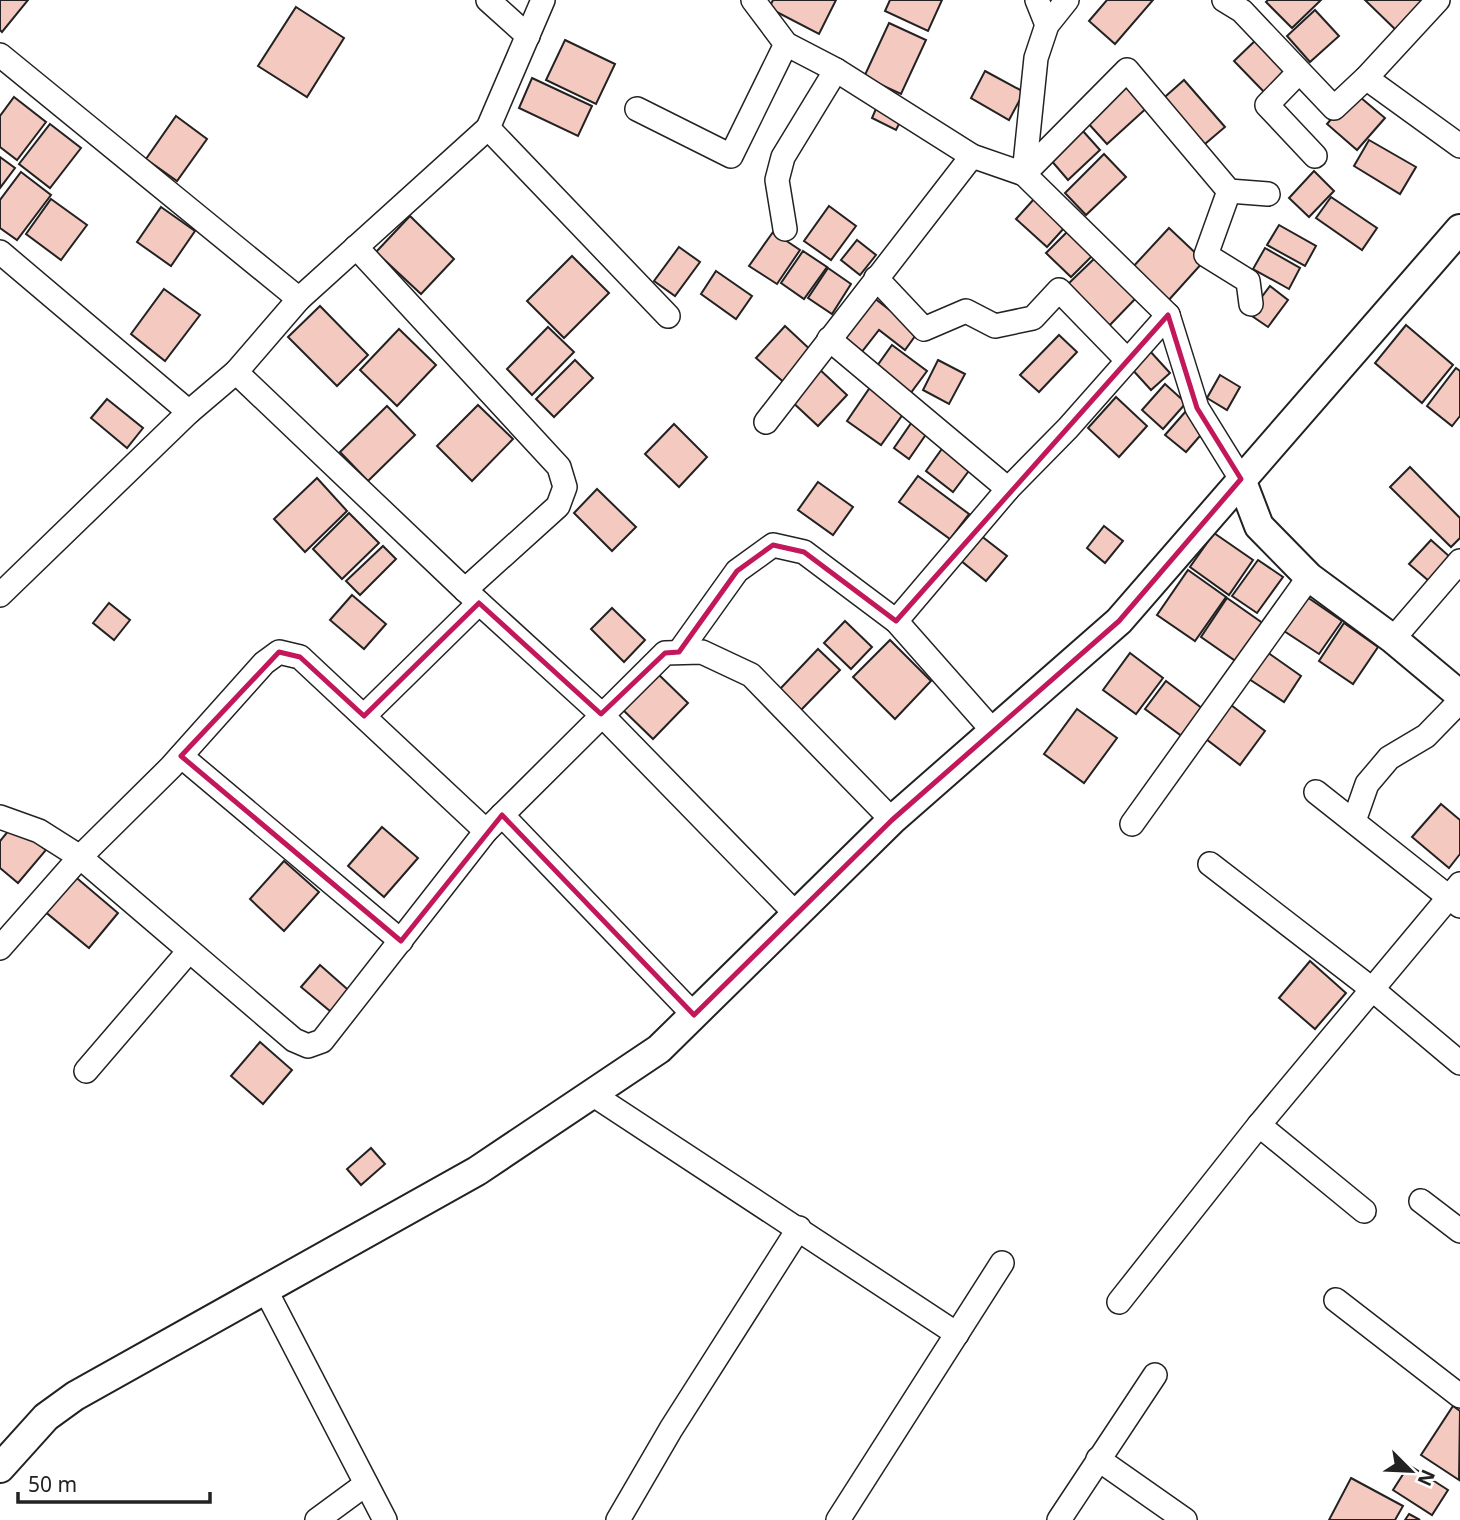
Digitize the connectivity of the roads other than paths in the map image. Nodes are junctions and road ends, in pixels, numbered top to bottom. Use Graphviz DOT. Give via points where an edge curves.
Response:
graph roads {
  1 [pos="488,0"];
  2 [pos="543,0"];
  3 [pos="754,0"];
  4 [pos="1037,0"];
  5 [pos="1067,0"];
  6 [pos="1224,0"];
  7 [pos="1438,0"];
  8 [pos="1046,25"];
  9 [pos="527,36"];
  10 [pos="786,44"];
  11 [pos="0,55"];
  12 [pos="836,70"];
  13 [pos="1299,72"];
  14 [pos="1366,78"];
  15 [pos="637,109"];
  16 [pos="488,128"];
  17 [pos="1460,146"];
  18 [pos="972,156"];
  19 [pos="1314,156"];
  20 [pos="1024,174"];
  21 [pos="1229,191"];
  22 [pos="1268,194"];
  23 [pos="785,229"];
  24 [pos="1460,229"];
  25 [pos="356,247"];
  26 [pos="0,252"];
  27 [pos="876,278"];
  28 [pos="299,299"];
  29 [pos="1251,304"];
  30 [pos="1168,315"];
  31 [pos="668,316"];
  32 [pos="829,339"];
  33 [pos="1127,360"];
  34 [pos="236,372"];
  35 [pos="189,412"];
  36 [pos="766,422"];
  37 [pos="1241,479"];
  38 [pos="1008,489"];
  39 [pos="1460,561"];
  40 [pos="1309,577"];
  41 [pos="0,595"];
  42 [pos="472,597"];
  43 [pos="896,621"];
  44 [pos="1393,639"];
  45 [pos="679,652"];
  46 [pos="1460,695"];
  47 [pos="1460,701"];
  48 [pos="601,714"];
  49 [pos="364,716"];
  50 [pos="994,732"];
  51 [pos="181,756"];
  52 [pos="1316,792"];
  53 [pos="0,817"];
  54 [pos="892,820"];
  55 [pos="1354,821"];
  56 [pos="494,823"];
  57 [pos="1132,824"];
  58 [pos="80,857"];
  59 [pos="1210,864"];
  60 [pos="1456,896"];
  61 [pos="796,914"];
  62 [pos="401,941"];
  63 [pos="0,948"];
  64 [pos="189,951"];
  65 [pos="1372,989"];
  66 [pos="694,1015"];
  67 [pos="1460,1063"];
  68 [pos="86,1070"];
  69 [pos="592,1094"];
  70 [pos="1259,1125"];
  71 [pos="1421,1201"];
  72 [pos="1364,1211"];
  73 [pos="799,1228"];
  74 [pos="1460,1231"];
  75 [pos="1002,1263"];
  76 [pos="265,1289"];
  77 [pos="1336,1300"];
  78 [pos="1119,1302"];
  79 [pos="957,1334"];
  80 [pos="1155,1375"];
  81 [pos="1460,1396"];
  82 [pos="1098,1459"];
  83 [pos="0,1468"];
  84 [pos="366,1483"];
  85 [pos="317,1520"];
  86 [pos="386,1520"];
  87 [pos="618,1520"];
  88 [pos="838,1520"];
  89 [pos="1059,1520"];
  90 [pos="1185,1520"];
  1 -- 9 [label="street"];
  2 -- 9 [label="street"];
  3 -- 10 [label="street"];
  4 -- 8 [label="street"];
  5 -- 8 [label="street"];
  6 -- 13 [label="street" via="1242,11"];
  7 -- 14 [label="street"];
  8 -- 20 [label="street" via="1036,58"];
  9 -- 16 [label="street"];
  10 -- 12 [label="street"];
  10 -- 15 [label="street" via="731,156"];
  11 -- 28 [label="street"];
  12 -- 18 [label="street"];
  12 -- 23 [label="street" via="783,157 777,180"];
  13 -- 14 [label="street" via="1334,108"];
  13 -- 19 [label="street" via="1267,105"];
  14 -- 17 [label="street"];
  16 -- 25 [label="street"];
  16 -- 31 [label="street"];
  18 -- 20 [label="street"];
  18 -- 27 [label="street"];
  20 -- 21 [label="street" via="1127,70"];
  20 -- 30 [label="street"];
  21 -- 22 [label="street"];
  21 -- 29 [label="street" via="1206,255 1248,281"];
  24 -- 37 [label="street"];
  25 -- 28 [label="street"];
  25 -- 42 [label="street" via="559,467 565,487 558,506"];
  26 -- 35 [label="street"];
  27 -- 32 [label="street"];
  27 -- 33 [label="street" via="924,329 966,311 995,327 1033,318 1059,290"];
  28 -- 34 [label="street"];
  30 -- 33 [label="street"];
  30 -- 37 [label="street" via="1197,408"];
  32 -- 36 [label="street"];
  32 -- 38 [label="street"];
  33 -- 38 [label="street"];
  34 -- 35 [label="street"];
  34 -- 42 [label="street"];
  35 -- 41 [label="street"];
  37 -- 40 [label="street" via="1259,526"];
  37 -- 50 [label="street" via="1119,621"];
  38 -- 43 [label="street"];
  39 -- 44 [label="street"];
  40 -- 44 [label="street"];
  40 -- 57 [label="street"];
  42 -- 48 [label="street"];
  42 -- 49 [label="street"];
  43 -- 45 [label="street" via="804,552 773,545 737,570"];
  43 -- 50 [label="street"];
  44 -- 46 [label="street"];
  45 -- 48 [label="street" via="665,653"];
  45 -- 54 [label="street" via="702,652 751,675"];
  47 -- 55 [label="street" via="1426,736 1389,758 1367,784"];
  48 -- 56 [label="street"];
  48 -- 61 [label="street"];
  49 -- 51 [label="street" via="300,657 279,652"];
  49 -- 56 [label="street"];
  50 -- 54 [label="street"];
  51 -- 58 [label="street"];
  51 -- 62 [label="street"];
  52 -- 55 [label="street"];
  53 -- 58 [label="street" via="39,831"];
  54 -- 61 [label="street"];
  55 -- 60 [label="street"];
  56 -- 62 [label="street"];
  56 -- 66 [label="street"];
  58 -- 63 [label="street"];
  58 -- 64 [label="street"];
  59 -- 65 [label="street"];
  60 -- 65 [label="street"];
  61 -- 66 [label="street"];
  62 -- 64 [label="street" via="322,1041 308,1046 293,1040"];
  64 -- 68 [label="street"];
  65 -- 67 [label="street"];
  65 -- 70 [label="street"];
  66 -- 69 [label="street" via="659,1049"];
  69 -- 73 [label="street"];
  69 -- 76 [label="street" via="477,1171"];
  70 -- 72 [label="street"];
  70 -- 78 [label="street"];
  71 -- 74 [label="street"];
  73 -- 79 [label="street"];
  73 -- 87 [label="street"];
  75 -- 79 [label="street"];
  76 -- 83 [label="street" via="75,1396 46,1417"];
  76 -- 84 [label="street"];
  77 -- 81 [label="street"];
  79 -- 88 [label="street"];
  80 -- 82 [label="street"];
  82 -- 89 [label="street"];
  82 -- 90 [label="street"];
  84 -- 85 [label="street"];
  84 -- 86 [label="street"];
}
